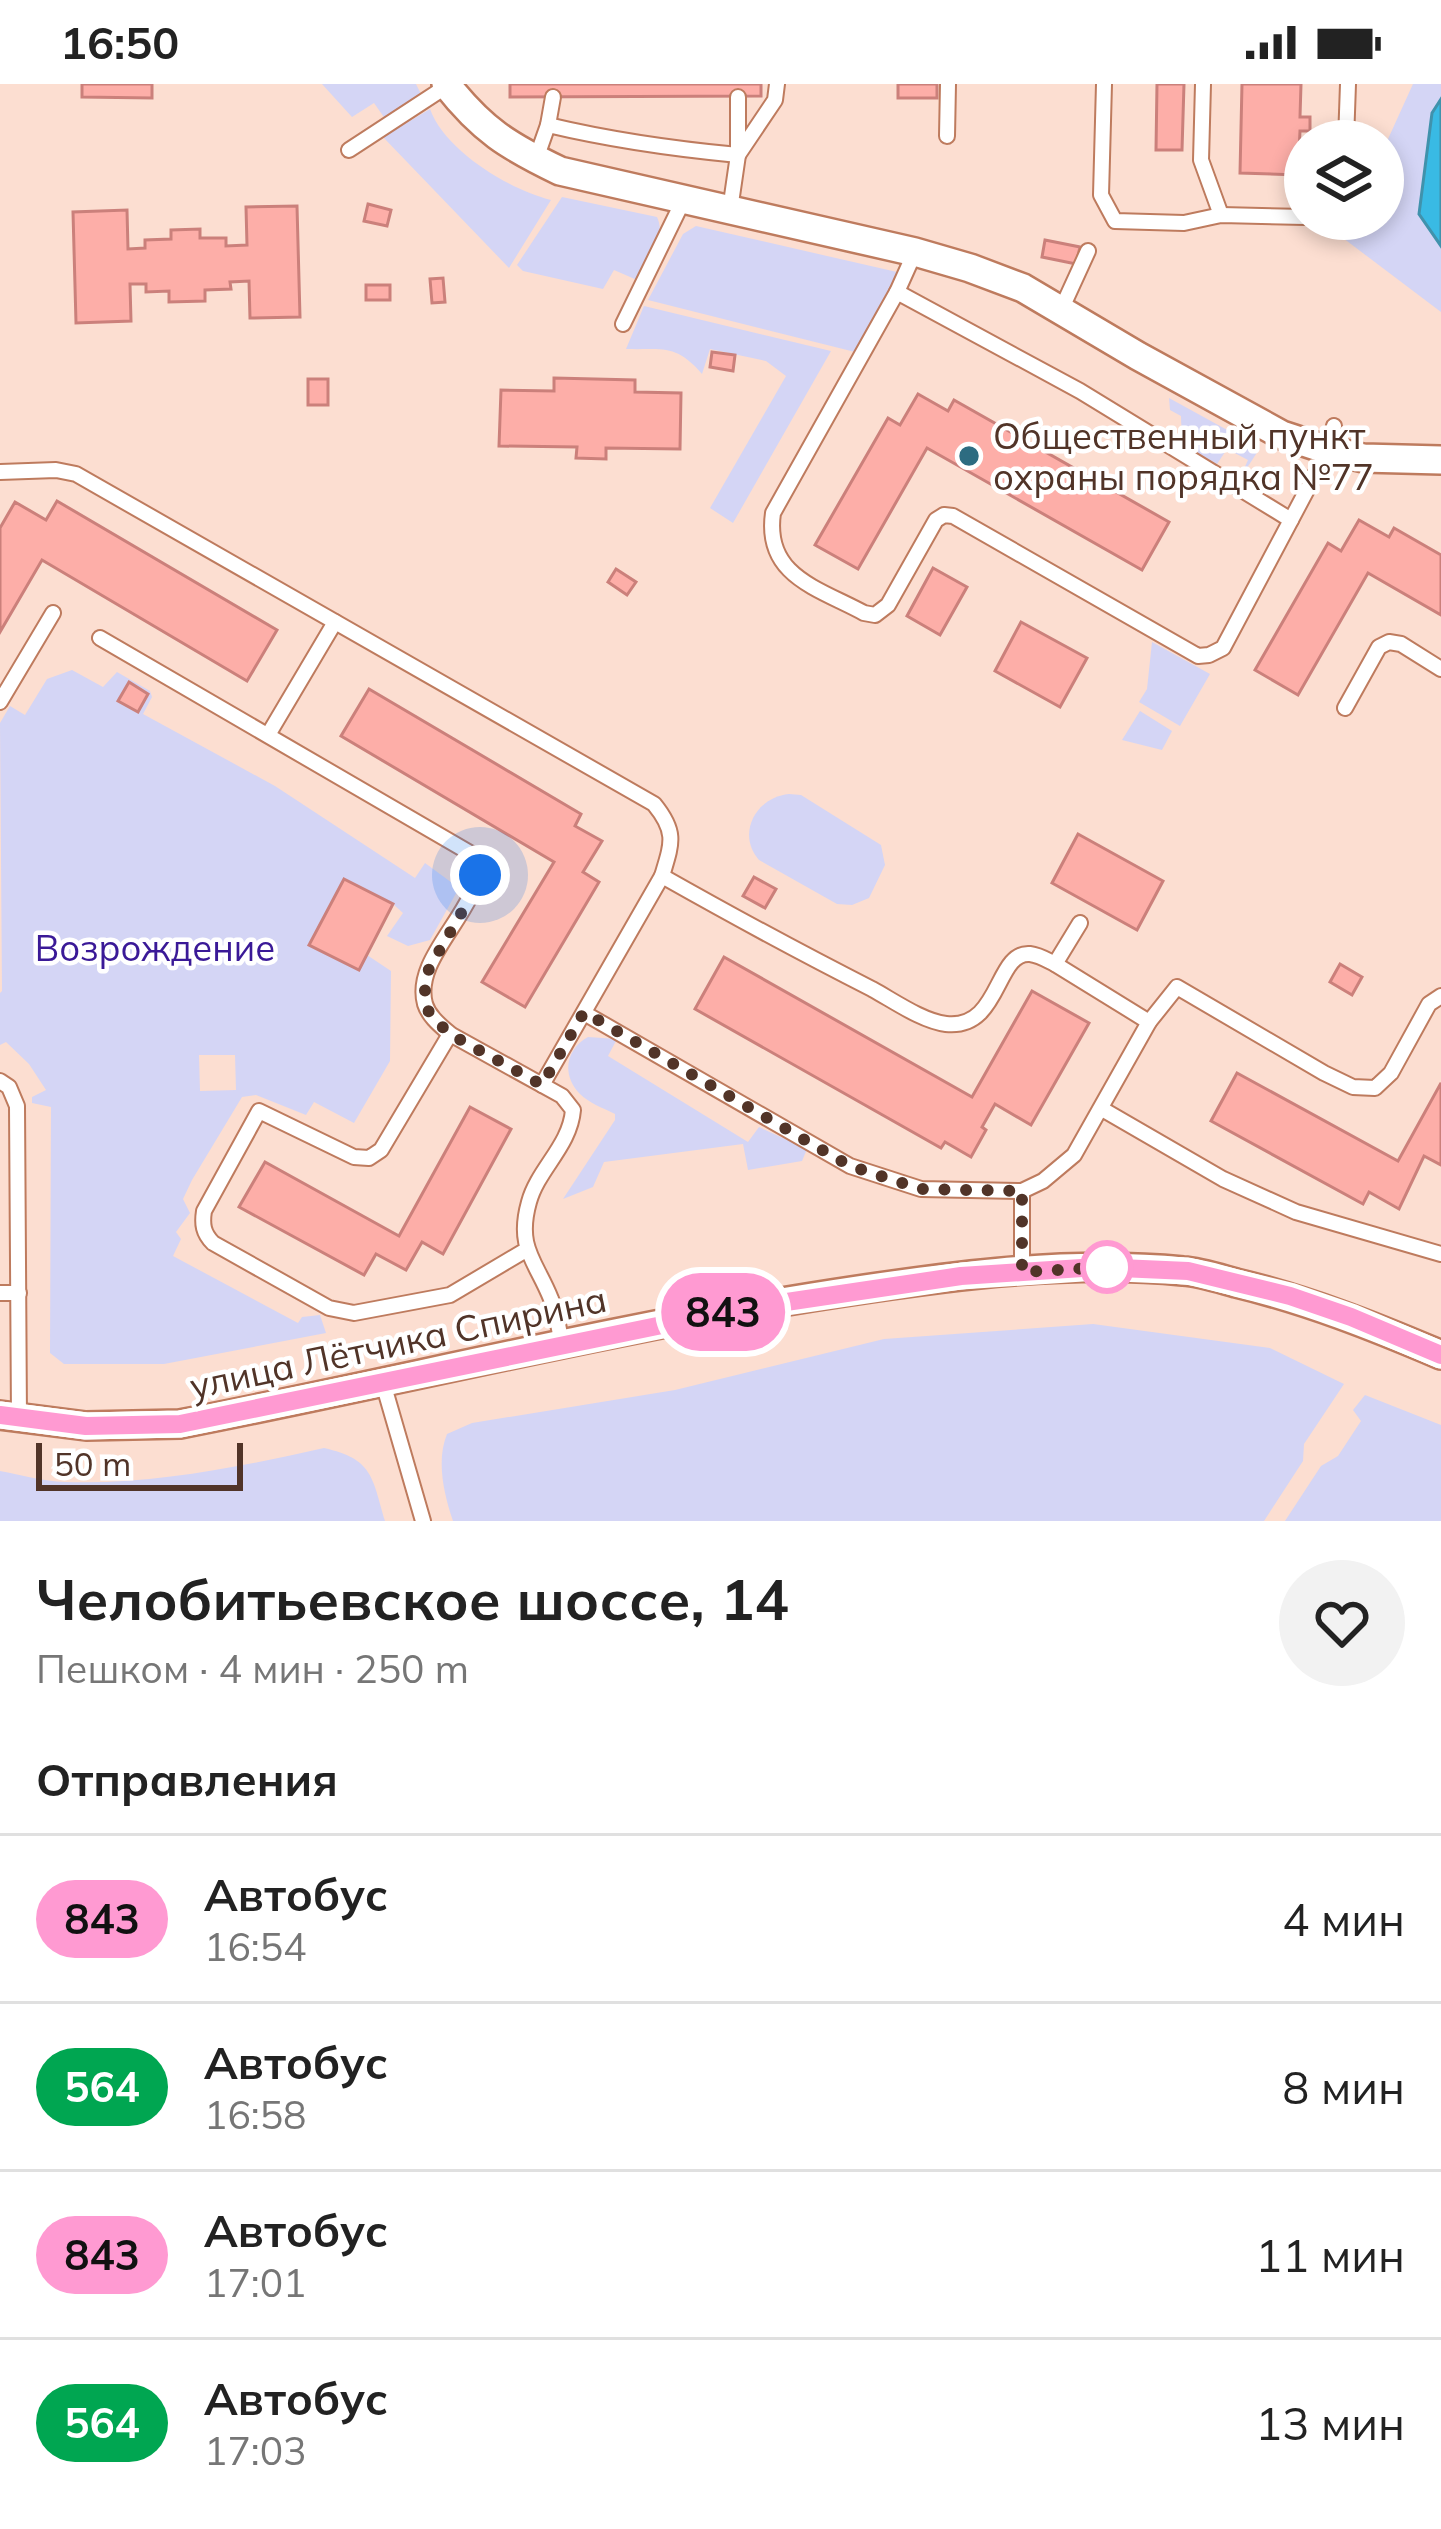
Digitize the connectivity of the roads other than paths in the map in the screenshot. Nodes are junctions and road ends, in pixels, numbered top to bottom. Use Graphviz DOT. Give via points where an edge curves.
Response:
graph roads {
  1 [pos="778,84"];
  2 [pos="948,84"];
  3 [pos="1104,84"];
  4 [pos="1203,84"];
  5 [pos="1348,84"];
  6 [pos="446,85"];
  7 [pos="553,97"];
  8 [pos="738,97"];
  9 [pos="1347,120"];
  10 [pos="548,125"];
  11 [pos="947,136"];
  12 [pos="349,150"];
  13 [pos="738,155"];
  14 [pos="536,159"];
  15 [pos="684,199"];
  16 [pos="730,210"];
  17 [pos="1221,215"];
  18 [pos="1284,216"];
  19 [pos="1088,251"];
  20 [pos="915,252"];
  21 [pos="897,292"];
  22 [pos="1061,310"];
  23 [pos="623,324"];
  24 [pos="1331,438"];
  25 [pos="1441,460"];
  26 [pos="0,472"];
  27 [pos="1291,520"];
  28 [pos="53,613"];
  29 [pos="334,622"];
  30 [pos="100,638"];
  31 [pos="1441,669"];
  32 [pos="0,702"];
  33 [pos="1346,708"];
  34 [pos="268,735"];
  35 [pos="662,876"];
  36 [pos="1080,922"];
  37 [pos="1055,964"];
  38 [pos="1441,996"];
  39 [pos="584,1012"];
  40 [pos="1148,1022"];
  41 [pos="450,1034"];
  42 [pos="0,1081"];
  43 [pos="542,1085"];
  44 [pos="1102,1108"];
  45 [pos="1022,1191"];
  46 [pos="526,1250"];
  47 [pos="1441,1254"];
  48 [pos="1022,1272"];
  49 [pos="0,1293"];
  50 [pos="19,1293"];
  51 [pos="562,1345"];
  52 [pos="1441,1354"];
  53 [pos="383,1383"];
  54 [pos="9,1417"];
  55 [pos="423,1521"];
  1 -- 13 [label="lane"];
  2 -- 11 [label="lane"];
  3 -- 17 [label="lane" via="1101,195 1115,221"];
  4 -- 17 [label="lane" via="1201,160"];
  5 -- 9 [label="lane"];
  6 -- 12 [label="lane"];
  6 -- 14 [label="street" via="478,122"];
  7 -- 10 [label="lane"];
  8 -- 13 [label="lane"];
  10 -- 13 [label="lane"];
  10 -- 14 [label="lane"];
  13 -- 16 [label="lane"];
  14 -- 15 [label="street"];
  15 -- 16 [label="street"];
  15 -- 23 [label="lane"];
  16 -- 20 [label="street"];
  17 -- 18 [label="lane"];
  19 -- 22 [label="lane"];
  20 -- 21 [label="lane"];
  20 -- 22 [label="street" via="1023,288"];
  21 -- 27 [label="lane"];
  21 -- 27 [label="lane" via="773,513 770,530 787,570 874,615 888,605 936,520 953,516 1209,656 1223,649"];
  22 -- 24 [label="street" via="1282,435"];
  24 -- 25 [label="street" via="1364,458"];
  24 -- 27 [label="lane"];
  26 -- 29 [label="lane" via="76,474"];
  28 -- 32 [label="lane"];
  29 -- 34 [label="lane"];
  29 -- 35 [label="lane" via="654,804 669,823"];
  30 -- 34 [label="lane"];
  31 -- 33 [label="lane" via="1389,641"];
  34 -- 41 [label="lane" via="479,861 477,886 425,978 425,1004"];
  35 -- 37 [label="lane" via="938,1023 970,1023 982,1014 1023,954"];
  35 -- 39 [label="lane"];
  36 -- 37 [label="lane"];
  37 -- 40 [label="lane"];
  38 -- 40 [label="lane" via="1375,1088 1324,1073 1177,988"];
  39 -- 43 [label="lane"];
  39 -- 45 [label="lane" via="850,1166 921,1189"];
  40 -- 44 [label="lane"];
  41 -- 43 [label="lane"];
  41 -- 46 [label="lane" via="369,1158 259,1111 202,1224 213,1243 329,1308 354,1313 450,1295"];
  42 -- 50 [label="lane" via="17,1106"];
  43 -- 46 [label="lane" via="573,1110 572,1128 529,1199"];
  44 -- 45 [label="lane" via="1074,1155"];
  44 -- 47 [label="lane" via="1223,1180 1296,1212"];
  45 -- 48 [label="lane"];
  46 -- 51 [label="lane" via="552,1301"];
  48 -- 51 [label="street, улица Лётчика Спирина" via="898,1283"];
  48 -- 52 [label="street, улица Лётчика Спирина" via="1188,1271 1290,1296"];
  49 -- 50 [label="lane"];
  50 -- 54 [label="lane"];
  51 -- 53 [label="street, улица Лётчика Спирина"];
  53 -- 54 [label="street, улица Лётчика Спирина" via="180,1424"];
  53 -- 55 [label="lane"];
}
